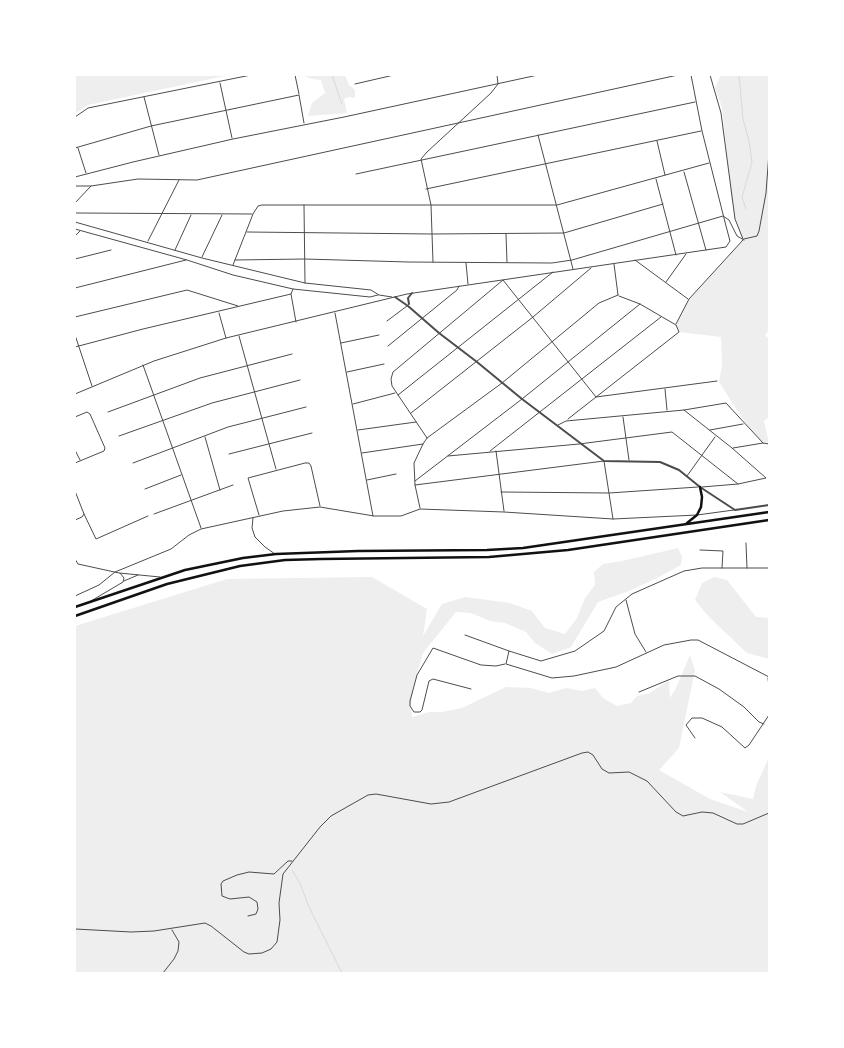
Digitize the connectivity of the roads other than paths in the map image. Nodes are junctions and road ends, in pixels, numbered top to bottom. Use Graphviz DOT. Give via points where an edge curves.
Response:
graph roads {
  1 [pos="251,75"];
  2 [pos="295,75"];
  3 [pos="394,75"];
  4 [pos="497,75"];
  5 [pos="538,75"];
  6 [pos="678,75"];
  7 [pos="691,75"];
  8 [pos="710,75"];
  9 [pos="220,82"];
  10 [pos="355,84"];
  11 [pos="498,84"];
  12 [pos="299,95"];
  13 [pos="144,97"];
  14 [pos="696,102"];
  15 [pos="226,111"];
  16 [pos="75,118"];
  17 [pos="458,123"];
  18 [pos="304,124"];
  19 [pos="151,126"];
  20 [pos="702,131"];
  21 [pos="538,135"];
  22 [pos="233,139"];
  23 [pos="657,140"];
  24 [pos="78,147"];
  25 [pos="75,148"];
  26 [pos="769,153"];
  27 [pos="159,156"];
  28 [pos="421,160"];
  29 [pos="710,163"];
  30 [pos="546,165"];
  31 [pos="684,171"];
  32 [pos="86,174"];
  33 [pos="356,174"];
  34 [pos="665,176"];
  35 [pos="75,177"];
  36 [pos="656,178"];
  37 [pos="179,180"];
  38 [pos="75,186"];
  39 [pos="91,186"];
  40 [pos="426,189"];
  41 [pos="75,203"];
  42 [pos="304,204"];
  43 [pos="662,204"];
  44 [pos="431,205"];
  45 [pos="557,205"];
  46 [pos="75,213"];
  47 [pos="162,214"];
  48 [pos="222,214"];
  49 [pos="253,214"];
  50 [pos="191,215"];
  51 [pos="723,216"];
  52 [pos="75,222"];
  53 [pos="700,224"];
  54 [pos="75,229"];
  55 [pos="81,231"];
  56 [pos="246,232"];
  57 [pos="304,232"];
  58 [pos="670,232"];
  59 [pos="564,233"];
  60 [pos="432,234"];
  61 [pos="506,234"];
  62 [pos="75,236"];
  63 [pos="744,240"];
  64 [pos="147,242"];
  65 [pos="111,250"];
  66 [pos="175,250"];
  67 [pos="706,250"];
  68 [pos="687,253"];
  69 [pos="676,255"];
  70 [pos="202,258"];
  71 [pos="75,259"];
  72 [pos="305,259"];
  73 [pos="634,259"];
  74 [pos="187,260"];
  75 [pos="235,260"];
  76 [pos="572,260"];
  77 [pos="433,262"];
  78 [pos="466,262"];
  79 [pos="507,262"];
  80 [pos="614,263"];
  81 [pos="233,265"];
  82 [pos="591,267"];
  83 [pos="573,270"];
  84 [pos="554,272"];
  85 [pos="503,280"];
  86 [pos="666,282"];
  87 [pos="305,283"];
  88 [pos="468,284"];
  89 [pos="460,285"];
  90 [pos="75,288"];
  91 [pos="293,289"];
  92 [pos="412,293"];
  93 [pos="291,294"];
  94 [pos="379,295"];
  95 [pos="618,295"];
  96 [pos="395,297"];
  97 [pos="689,299"];
  98 [pos="518,300"];
  99 [pos="640,304"];
  100 [pos="239,306"];
  101 [pos="409,306"];
  102 [pos="219,312"];
  103 [pos="334,312"];
  104 [pos="75,317"];
  105 [pos="533,317"];
  106 [pos="661,317"];
  107 [pos="422,319"];
  108 [pos="387,321"];
  109 [pos="296,322"];
  110 [pos="676,325"];
  111 [pos="439,334"];
  112 [pos="238,335"];
  113 [pos="379,335"];
  114 [pos="75,336"];
  115 [pos="226,338"];
  116 [pos="552,342"];
  117 [pos="340,343"];
  118 [pos="78,346"];
  119 [pos="388,346"];
  120 [pos="75,347"];
  121 [pos="458,348"];
  122 [pos="292,354"];
  123 [pos="568,361"];
  124 [pos="477,362"];
  125 [pos="384,364"];
  126 [pos="143,365"];
  127 [pos="247,366"];
  128 [pos="347,372"];
  129 [pos="581,378"];
  130 [pos="300,380"];
  131 [pos="717,381"];
  132 [pos="502,383"];
  133 [pos="92,387"];
  134 [pos="664,389"];
  135 [pos="254,392"];
  136 [pos="75,394"];
  137 [pos="396,394"];
  138 [pos="153,395"];
  139 [pos="596,397"];
  140 [pos="522,399"];
  141 [pos="352,404"];
  142 [pos="306,407"];
  143 [pos="684,410"];
  144 [pos="108,412"];
  145 [pos="667,412"];
  146 [pos="410,413"];
  147 [pos="540,413"];
  148 [pos="622,416"];
  149 [pos="75,417"];
  150 [pos="262,418"];
  151 [pos="162,421"];
  152 [pos="566,421"];
  153 [pos="416,422"];
  154 [pos="743,424"];
  155 [pos="556,426"];
  156 [pos="357,430"];
  157 [pos="708,430"];
  158 [pos="312,433"];
  159 [pos="119,436"];
  160 [pos="204,436"];
  161 [pos="716,436"];
  162 [pos="428,438"];
  163 [pos="625,438"];
  164 [pos="762,443"];
  165 [pos="269,444"];
  166 [pos="423,444"];
  167 [pos="579,444"];
  168 [pos="769,444"];
  169 [pos="732,448"];
  170 [pos="172,449"];
  171 [pos="75,450"];
  172 [pos="496,450"];
  173 [pos="490,451"];
  174 [pos="362,453"];
  175 [pos="229,454"];
  176 [pos="702,455"];
  177 [pos="448,456"];
  178 [pos="80,461"];
  179 [pos="604,461"];
  180 [pos="629,462"];
  181 [pos="75,463"];
  182 [pos="133,463"];
  183 [pos="276,470"];
  184 [pos="396,474"];
  185 [pos="498,474"];
  186 [pos="181,475"];
  187 [pos="686,476"];
  188 [pos="366,480"];
  189 [pos="414,481"];
  190 [pos="738,484"];
  191 [pos="415,485"];
  192 [pos="233,486"];
  193 [pos="700,487"];
  194 [pos="145,489"];
  195 [pos="220,490"];
  196 [pos="75,491"];
  197 [pos="501,492"];
  198 [pos="609,493"];
  199 [pos="190,502"];
  200 [pos="769,505"];
  201 [pos="320,507"];
  202 [pos="420,509"];
  203 [pos="734,510"];
  204 [pos="504,512"];
  205 [pos="769,512"];
  206 [pos="84,514"];
  207 [pos="154,514"];
  208 [pos="697,515"];
  209 [pos="148,516"];
  210 [pos="259,516"];
  211 [pos="374,516"];
  212 [pos="254,518"];
  213 [pos="613,519"];
  214 [pos="75,520"];
  215 [pos="769,520"];
  216 [pos="686,524"];
  217 [pos="663,528"];
  218 [pos="201,529"];
  219 [pos="657,536"];
  220 [pos="746,543"];
  221 [pos="700,550"];
  222 [pos="382,551"];
  223 [pos="276,554"];
  224 [pos="384,558"];
  225 [pos="75,559"];
  226 [pos="722,568"];
  227 [pos="747,568"];
  228 [pos="769,568"];
  229 [pos="115,572"];
  230 [pos="119,573"];
  231 [pos="139,575"];
  232 [pos="161,578"];
  233 [pos="124,581"];
  234 [pos="75,596"];
  235 [pos="626,600"];
  236 [pos="88,603"];
  237 [pos="75,607"];
  238 [pos="75,616"];
  239 [pos="465,635"];
  240 [pos="509,651"];
  241 [pos="647,653"];
  242 [pos="506,664"];
  243 [pos="768,677"];
  244 [pos="769,686"];
  245 [pos="471,689"];
  246 [pos="639,692"];
  247 [pos="769,715"];
  248 [pos="764,724"];
  249 [pos="695,738"];
  250 [pos="769,813"];
  251 [pos="292,861"];
  252 [pos="248,916"];
  253 [pos="75,929"];
  254 [pos="171,929"];
  255 [pos="163,973"];
  1 -- 9 [label="street"];
  2 -- 12 [label="street"];
  3 -- 10 [label="street"];
  4 -- 11 [label="street"];
  5 -- 11 [label="street"];
  6 -- 17 [label="street"];
  7 -- 14 [label="street"];
  8 -- 63 [label="street" via="721,114 735,219"];
  9 -- 13 [label="street"];
  9 -- 15 [label="street"];
  11 -- 17 [label="street"];
  11 -- 18 [label="street"];
  12 -- 15 [label="street"];
  12 -- 18 [label="street"];
  13 -- 16 [label="street" via="88,108"];
  13 -- 19 [label="street"];
  14 -- 20 [label="street"];
  14 -- 21 [label="street"];
  15 -- 19 [label="street"];
  15 -- 22 [label="street"];
  17 -- 28 [label="street"];
  17 -- 37 [label="street" via="197,180"];
  18 -- 22 [label="street"];
  19 -- 24 [label="street"];
  19 -- 27 [label="street"];
  20 -- 23 [label="street"];
  20 -- 29 [label="street"];
  21 -- 28 [label="street"];
  21 -- 30 [label="street"];
  22 -- 27 [label="street"];
  23 -- 30 [label="street"];
  23 -- 34 [label="street"];
  24 -- 25 [label="street"];
  24 -- 32 [label="street"];
  26 -- 63 [label="street" via="760,231 757,236"];
  27 -- 32 [label="street"];
  28 -- 33 [label="street"];
  28 -- 40 [label="street"];
  29 -- 31 [label="street"];
  29 -- 51 [label="street"];
  30 -- 40 [label="street"];
  30 -- 45 [label="street"];
  31 -- 34 [label="street"];
  31 -- 53 [label="street"];
  32 -- 35 [label="street"];
  34 -- 36 [label="street"];
  36 -- 43 [label="street"];
  36 -- 45 [label="street"];
  37 -- 39 [label="street" via="138,179"];
  37 -- 47 [label="street"];
  38 -- 39 [label="street"];
  39 -- 41 [label="street"];
  40 -- 44 [label="street"];
  42 -- 44 [label="street"];
  42 -- 49 [label="street" via="262,204"];
  42 -- 57 [label="street"];
  43 -- 58 [label="street"];
  43 -- 59 [label="street"];
  44 -- 45 [label="street"];
  44 -- 60 [label="street"];
  45 -- 59 [label="street"];
  46 -- 47 [label="street"];
  47 -- 50 [label="street"];
  47 -- 64 [label="street"];
  48 -- 49 [label="street"];
  48 -- 50 [label="street"];
  48 -- 70 [label="street"];
  49 -- 56 [label="street"];
  50 -- 66 [label="street"];
  51 -- 53 [label="street"];
  51 -- 63 [label="street" via="729,220 736,236"];
  51 -- 67 [label="street" via="729,244"];
  52 -- 64 [label="street"];
  53 -- 58 [label="street"];
  53 -- 67 [label="street"];
  54 -- 55 [label="street"];
  55 -- 62 [label="street"];
  55 -- 74 [label="street"];
  56 -- 57 [label="street"];
  56 -- 75 [label="street"];
  57 -- 60 [label="street"];
  57 -- 72 [label="street"];
  58 -- 69 [label="street"];
  58 -- 76 [label="street"];
  59 -- 61 [label="street"];
  59 -- 76 [label="street"];
  60 -- 61 [label="street"];
  60 -- 77 [label="street"];
  61 -- 79 [label="street"];
  63 -- 97 [label="street"];
  64 -- 66 [label="street"];
  65 -- 71 [label="street"];
  66 -- 70 [label="street"];
  67 -- 68 [label="street"];
  68 -- 69 [label="street"];
  68 -- 86 [label="street"];
  69 -- 73 [label="street"];
  70 -- 81 [label="street"];
  72 -- 75 [label="street"];
  72 -- 77 [label="street"];
  72 -- 87 [label="street"];
  73 -- 80 [label="street"];
  73 -- 86 [label="street"];
  74 -- 90 [label="street"];
  74 -- 91 [label="street"];
  75 -- 81 [label="street"];
  76 -- 79 [label="street"];
  76 -- 83 [label="street"];
  77 -- 78 [label="street"];
  78 -- 79 [label="street"];
  78 -- 88 [label="street"];
  80 -- 82 [label="street"];
  80 -- 95 [label="street"];
  81 -- 87 [label="street"];
  82 -- 83 [label="street"];
  82 -- 105 [label="street"];
  83 -- 84 [label="street"];
  84 -- 85 [label="street"];
  84 -- 98 [label="street"];
  85 -- 88 [label="street"];
  85 -- 98 [label="street"];
  85 -- 111 [label="street"];
  86 -- 97 [label="street"];
  87 -- 94 [label="street" via="371,290"];
  88 -- 89 [label="street"];
  89 -- 92 [label="street"];
  89 -- 107 [label="street"];
  91 -- 93 [label="street"];
  91 -- 94 [label="street" via="370,297"];
  92 -- 96 [label="street"];
  92 -- 101 [label="street" via="408,298"];
  93 -- 100 [label="street"];
  93 -- 109 [label="street"];
  94 -- 96 [label="street"];
  95 -- 99 [label="street"];
  95 -- 116 [label="street" via="599,303"];
  96 -- 101 [label="street"];
  96 -- 103 [label="street"];
  97 -- 110 [label="street"];
  98 -- 105 [label="street"];
  98 -- 121 [label="street"];
  99 -- 106 [label="street"];
  99 -- 123 [label="street"];
  100 -- 102 [label="street"];
  100 -- 104 [label="street" via="187,290"];
  101 -- 107 [label="street"];
  101 -- 108 [label="street"];
  102 -- 115 [label="street"];
  102 -- 118 [label="street"];
  103 -- 109 [label="street"];
  103 -- 117 [label="street"];
  105 -- 116 [label="street"];
  105 -- 124 [label="street"];
  106 -- 110 [label="street"];
  106 -- 129 [label="street"];
  107 -- 111 [label="street"];
  107 -- 119 [label="street"];
  109 -- 112 [label="street"];
  110 -- 139 [label="street" via="679,332"];
  111 -- 121 [label="street"];
  111 -- 137 [label="street" via="395,369 391,379"];
  112 -- 115 [label="street"];
  112 -- 127 [label="street"];
  113 -- 117 [label="street"];
  114 -- 118 [label="street"];
  115 -- 126 [label="street"];
  116 -- 123 [label="street"];
  116 -- 132 [label="street"];
  117 -- 128 [label="street"];
  118 -- 120 [label="street"];
  118 -- 133 [label="street"];
  121 -- 124 [label="street"];
  121 -- 137 [label="street"];
  122 -- 127 [label="street"];
  123 -- 129 [label="street"];
  123 -- 140 [label="street"];
  124 -- 132 [label="street"];
  124 -- 146 [label="street"];
  125 -- 128 [label="street"];
  126 -- 133 [label="street"];
  126 -- 138 [label="street"];
  127 -- 135 [label="street"];
  127 -- 138 [label="street"];
  128 -- 141 [label="street"];
  129 -- 139 [label="street"];
  129 -- 147 [label="street"];
  130 -- 135 [label="street"];
  131 -- 134 [label="street"];
  132 -- 140 [label="street"];
  132 -- 162 [label="street"];
  133 -- 136 [label="street"];
  134 -- 139 [label="street"];
  134 -- 145 [label="street"];
  135 -- 150 [label="street"];
  135 -- 151 [label="street"];
  137 -- 141 [label="street"];
  137 -- 146 [label="street"];
  138 -- 144 [label="street"];
  138 -- 151 [label="street"];
  139 -- 152 [label="street"];
  140 -- 147 [label="street"];
  140 -- 177 [label="street"];
  141 -- 156 [label="street"];
  142 -- 150 [label="street"];
  143 -- 145 [label="street"];
  143 -- 154 [label="street" via="726,403"];
  143 -- 157 [label="street"];
  145 -- 148 [label="street"];
  146 -- 153 [label="street"];
  147 -- 155 [label="street"];
  147 -- 173 [label="street"];
  148 -- 152 [label="street"];
  148 -- 163 [label="street"];
  149 -- 178 [label="street" via="87,412 90,414 105,448"];
  150 -- 160 [label="street"];
  150 -- 165 [label="street"];
  151 -- 159 [label="street"];
  151 -- 170 [label="street"];
  152 -- 155 [label="street"];
  153 -- 156 [label="street"];
  153 -- 162 [label="street"];
  154 -- 157 [label="street"];
  154 -- 164 [label="street"];
  155 -- 167 [label="street"];
  156 -- 174 [label="street"];
  157 -- 161 [label="street"];
  158 -- 165 [label="street"];
  160 -- 170 [label="street"];
  160 -- 195 [label="street"];
  161 -- 169 [label="street"];
  161 -- 176 [label="street"];
  162 -- 166 [label="street"];
  163 -- 167 [label="street"];
  163 -- 176 [label="street" via="672,432"];
  163 -- 180 [label="street"];
  164 -- 168 [label="street"];
  164 -- 169 [label="street"];
  165 -- 175 [label="street"];
  165 -- 183 [label="street"];
  166 -- 174 [label="street"];
  166 -- 189 [label="street" via="414,463"];
  167 -- 172 [label="street"];
  167 -- 179 [label="street"];
  169 -- 190 [label="street" via="766,478"];
  170 -- 182 [label="street"];
  170 -- 186 [label="street"];
  171 -- 178 [label="street"];
  172 -- 173 [label="street"];
  172 -- 185 [label="street"];
  173 -- 177 [label="street"];
  174 -- 188 [label="street"];
  176 -- 187 [label="street"];
  176 -- 190 [label="street"];
  177 -- 189 [label="street"];
  178 -- 181 [label="street"];
  179 -- 180 [label="street"];
  179 -- 185 [label="street"];
  179 -- 198 [label="street"];
  180 -- 187 [label="street" via="660,462"];
  183 -- 201 [label="street" via="309,463"];
  183 -- 210 [label="street" via="248,478"];
  184 -- 188 [label="street"];
  185 -- 191 [label="street"];
  185 -- 197 [label="street"];
  186 -- 194 [label="street"];
  186 -- 199 [label="street"];
  187 -- 193 [label="street"];
  188 -- 211 [label="street"];
  189 -- 191 [label="street"];
  190 -- 193 [label="street"];
  191 -- 202 [label="street"];
  192 -- 195 [label="street"];
  193 -- 198 [label="street"];
  193 -- 203 [label="street"];
  193 -- 208 [label="highway" via="702,500"];
  195 -- 199 [label="street"];
  196 -- 206 [label="street"];
  197 -- 198 [label="street"];
  197 -- 204 [label="street"];
  198 -- 213 [label="street"];
  199 -- 207 [label="street"];
  199 -- 218 [label="street"];
  200 -- 203 [label="street"];
  201 -- 210 [label="street"];
  201 -- 211 [label="street"];
  202 -- 204 [label="street"];
  202 -- 211 [label="street" via="401,516"];
  203 -- 208 [label="street"];
  204 -- 213 [label="street"];
  205 -- 216 [label="highway"];
  206 -- 209 [label="street" via="96,539"];
  206 -- 214 [label="street"];
  208 -- 213 [label="street"];
  208 -- 216 [label="highway"];
  210 -- 212 [label="street"];
  212 -- 218 [label="street"];
  212 -- 223 [label="street" via="252,528 255,536"];
  215 -- 219 [label="highway"];
  216 -- 217 [label="highway"];
  217 -- 219 [label="highway" via="654,532"];
  217 -- 222 [label="highway" via="523,548"];
  218 -- 229 [label="street" via="171,550"];
  219 -- 224 [label="highway" via="568,550 489,557"];
  220 -- 227 [label="street"];
  221 -- 226 [label="street" via="722,551"];
  222 -- 223 [label="highway"];
  222 -- 224 [label="highway"];
  223 -- 232 [label="highway" via="185,570"];
  224 -- 238 [label="highway" via="284,560 240,566 176,581"];
  225 -- 229 [label="street" via="78,564"];
  226 -- 227 [label="street"];
  226 -- 235 [label="street" via="684,571 632,594"];
  227 -- 228 [label="street"];
  229 -- 230 [label="street"];
  229 -- 234 [label="street" via="99,585"];
  230 -- 231 [label="street"];
  230 -- 233 [label="street"];
  231 -- 232 [label="street"];
  231 -- 233 [label="street"];
  232 -- 236 [label="highway"];
  233 -- 236 [label="street"];
  235 -- 240 [label="street" via="616,607 604,631 575,651 541,661"];
  235 -- 241 [label="street" via="635,634"];
  236 -- 237 [label="highway"];
  239 -- 240 [label="street"];
  240 -- 242 [label="street"];
  241 -- 242 [label="street" via="616,667 552,678"];
  241 -- 243 [label="street" via="672,643 698,640"];
  242 -- 245 [label="street" via="480,665 433,648 417,675 410,706 414,712 422,710 429,681 433,679"];
  243 -- 244 [label="street"];
  246 -- 248 [label="street" via="678,676 696,676 734,699"];
  247 -- 248 [label="street"];
  248 -- 249 [label="street" via="745,748 722,727 702,718 692,718 686,725"];
  250 -- 251 [label="street" via="743,824 713,813 683,816 647,781 630,772 609,773 588,752 449,802 430,804 368,795 331,816"];
  251 -- 252 [label="street" via="274,874 249,872 223,881 222,896 230,899 249,897 257,902 256,914"];
  251 -- 254 [label="street" via="281,882 277,942 271,949 249,954 208,924"];
  253 -- 254 [label="street" via="131,932"];
  254 -- 255 [label="street" via="179,942 178,951"];
}
